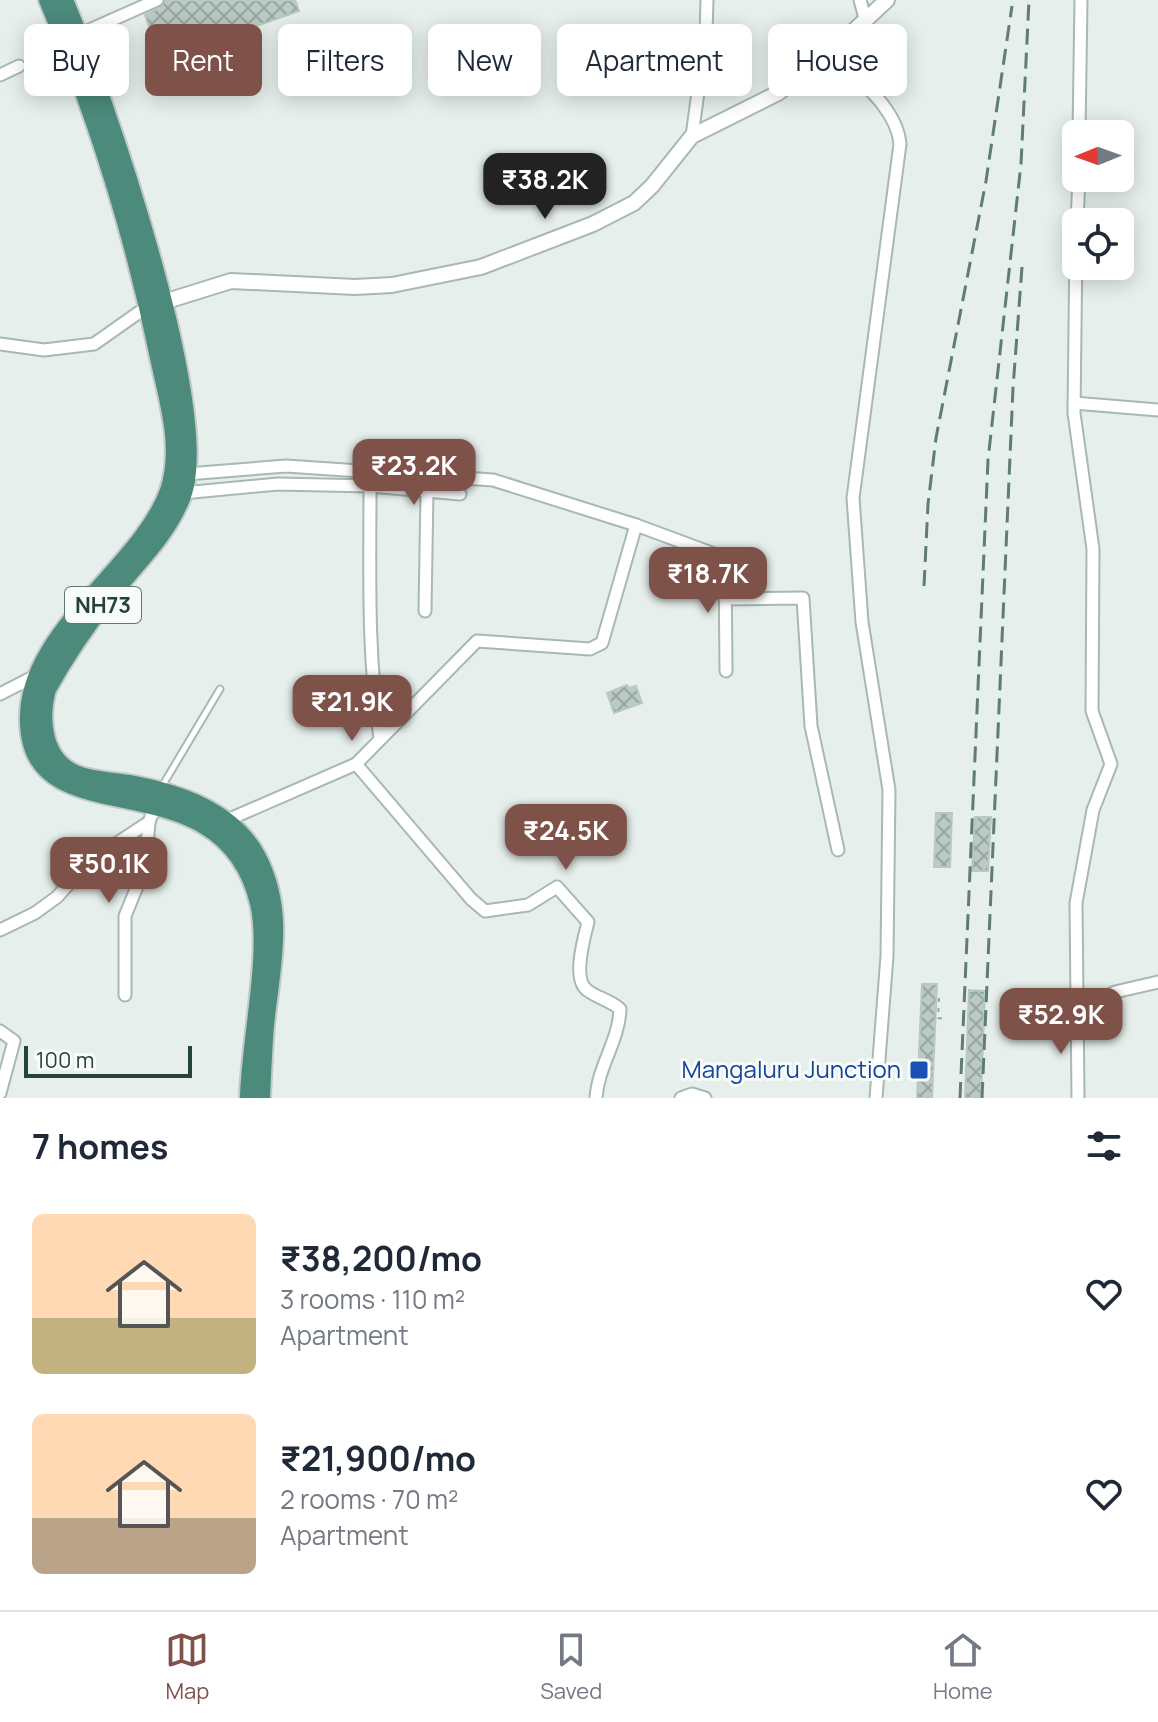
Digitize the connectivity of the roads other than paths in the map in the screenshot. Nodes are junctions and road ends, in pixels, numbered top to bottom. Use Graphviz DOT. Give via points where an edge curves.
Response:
graph roads {
  1 [pos="48,0"];
  2 [pos="64,0"];
  3 [pos="157,0"];
  4 [pos="707,0"];
  5 [pos="860,0"];
  6 [pos="887,0"];
  7 [pos="1081,0"];
  8 [pos="865,18"];
  9 [pos="74,24"];
  10 [pos="103,24"];
  11 [pos="859,24"];
  12 [pos="19,66"];
  13 [pos="0,75"];
  14 [pos="102,96"];
  15 [pos="772,96"];
  16 [pos="872,96"];
  17 [pos="1079,120"];
  18 [pos="692,136"];
  19 [pos="1076,280"];
  20 [pos="155,304"];
  21 [pos="0,344"];
  22 [pos="1074,403"];
  23 [pos="1158,410"];
  24 [pos="187,474"];
  25 [pos="370,486"];
  26 [pos="427,491"];
  27 [pos="183,493"];
  28 [pos="460,494"];
  29 [pos="636,525"];
  30 [pos="725,599"];
  31 [pos="425,611"];
  32 [pos="76,629"];
  33 [pos="726,671"];
  34 [pos="39,674"];
  35 [pos="220,689"];
  36 [pos="0,694"];
  37 [pos="380,738"];
  38 [pos="356,764"];
  39 [pos="155,805"];
  40 [pos="225,821"];
  41 [pos="838,850"];
  42 [pos="0,930"];
  43 [pos="1158,982"];
  44 [pos="125,995"];
  45 [pos="1078,1014"];
  46 [pos="0,1031"];
  47 [pos="0,1093"];
  48 [pos="249,1098"];
  49 [pos="261,1098"];
  50 [pos="596,1098"];
  51 [pos="681,1098"];
  52 [pos="705,1098"];
  53 [pos="876,1098"];
  54 [pos="1078,1098"];
  1 -- 20 [label="highway, NH73" via="93,115"];
  2 -- 9 [label="highway, NH73"];
  3 -- 10 [label="street"];
  4 -- 18 [label="street"];
  5 -- 8 [label="street"];
  6 -- 8 [label="street"];
  7 -- 17 [label="street"];
  8 -- 11 [label="street"];
  12 -- 13 [label="street"];
  14 -- 20 [label="highway, NH73"];
  15 -- 18 [label="street"];
  16 -- 53 [label="street" via="899,128 900,144 853,498 862,622 889,790 887,956"];
  18 -- 20 [label="street" via="634,203 481,267 392,285 231,281"];
  19 -- 22 [label="street"];
  20 -- 21 [label="street" via="94,344 44,350"];
  20 -- 24 [label="highway, NH73" via="187,421"];
  20 -- 32 [label="highway, NH73" via="173,423 173,475 155,520"];
  22 -- 23 [label="street"];
  22 -- 45 [label="street" via="1093,549 1092,711 1111,764 1093,810 1076,903"];
  24 -- 27 [label="highway, NH73"];
  24 -- 29 [label="street" via="286,466 493,480"];
  25 -- 26 [label="street"];
  25 -- 27 [label="street" via="278,484"];
  25 -- 37 [label="street" via="370,602"];
  26 -- 28 [label="street"];
  26 -- 31 [label="street"];
  27 -- 32 [label="highway, NH73" via="168,528"];
  29 -- 30 [label="street" via="725,558"];
  29 -- 37 [label="street" via="602,643 590,649 477,641"];
  30 -- 33 [label="street"];
  30 -- 41 [label="street" via="803,598 811,726"];
  32 -- 34 [label="highway, NH73"];
  32 -- 39 [label="highway, NH73" via="47,689 44,736 59,763 73,773"];
  34 -- 36 [label="street"];
  34 -- 39 [label="highway, NH73" via="28,719 31,740 49,773 84,792"];
  35 -- 39 [label="lane"];
  37 -- 38 [label="street"];
  38 -- 40 [label="street"];
  38 -- 50 [label="street" via="485,911 528,905 557,887 579,909 588,922 582,984 620,1009"];
  39 -- 40 [label="highway, NH73" via="199,804"];
  39 -- 42 [label="street" via="88,862 57,897"];
  39 -- 44 [label="street" via="145,867 125,916"];
  39 -- 48 [label="highway, NH73" via="192,817 216,833 243,862 253,882 262,937"];
  40 -- 49 [label="highway, NH73" via="255,854 273,903 275,948"];
  43 -- 45 [label="street" via="1115,992"];
  45 -- 54 [label="street"];
  46 -- 47 [label="street" via="14,1041"];
  51 -- 52 [label="street"];
}
